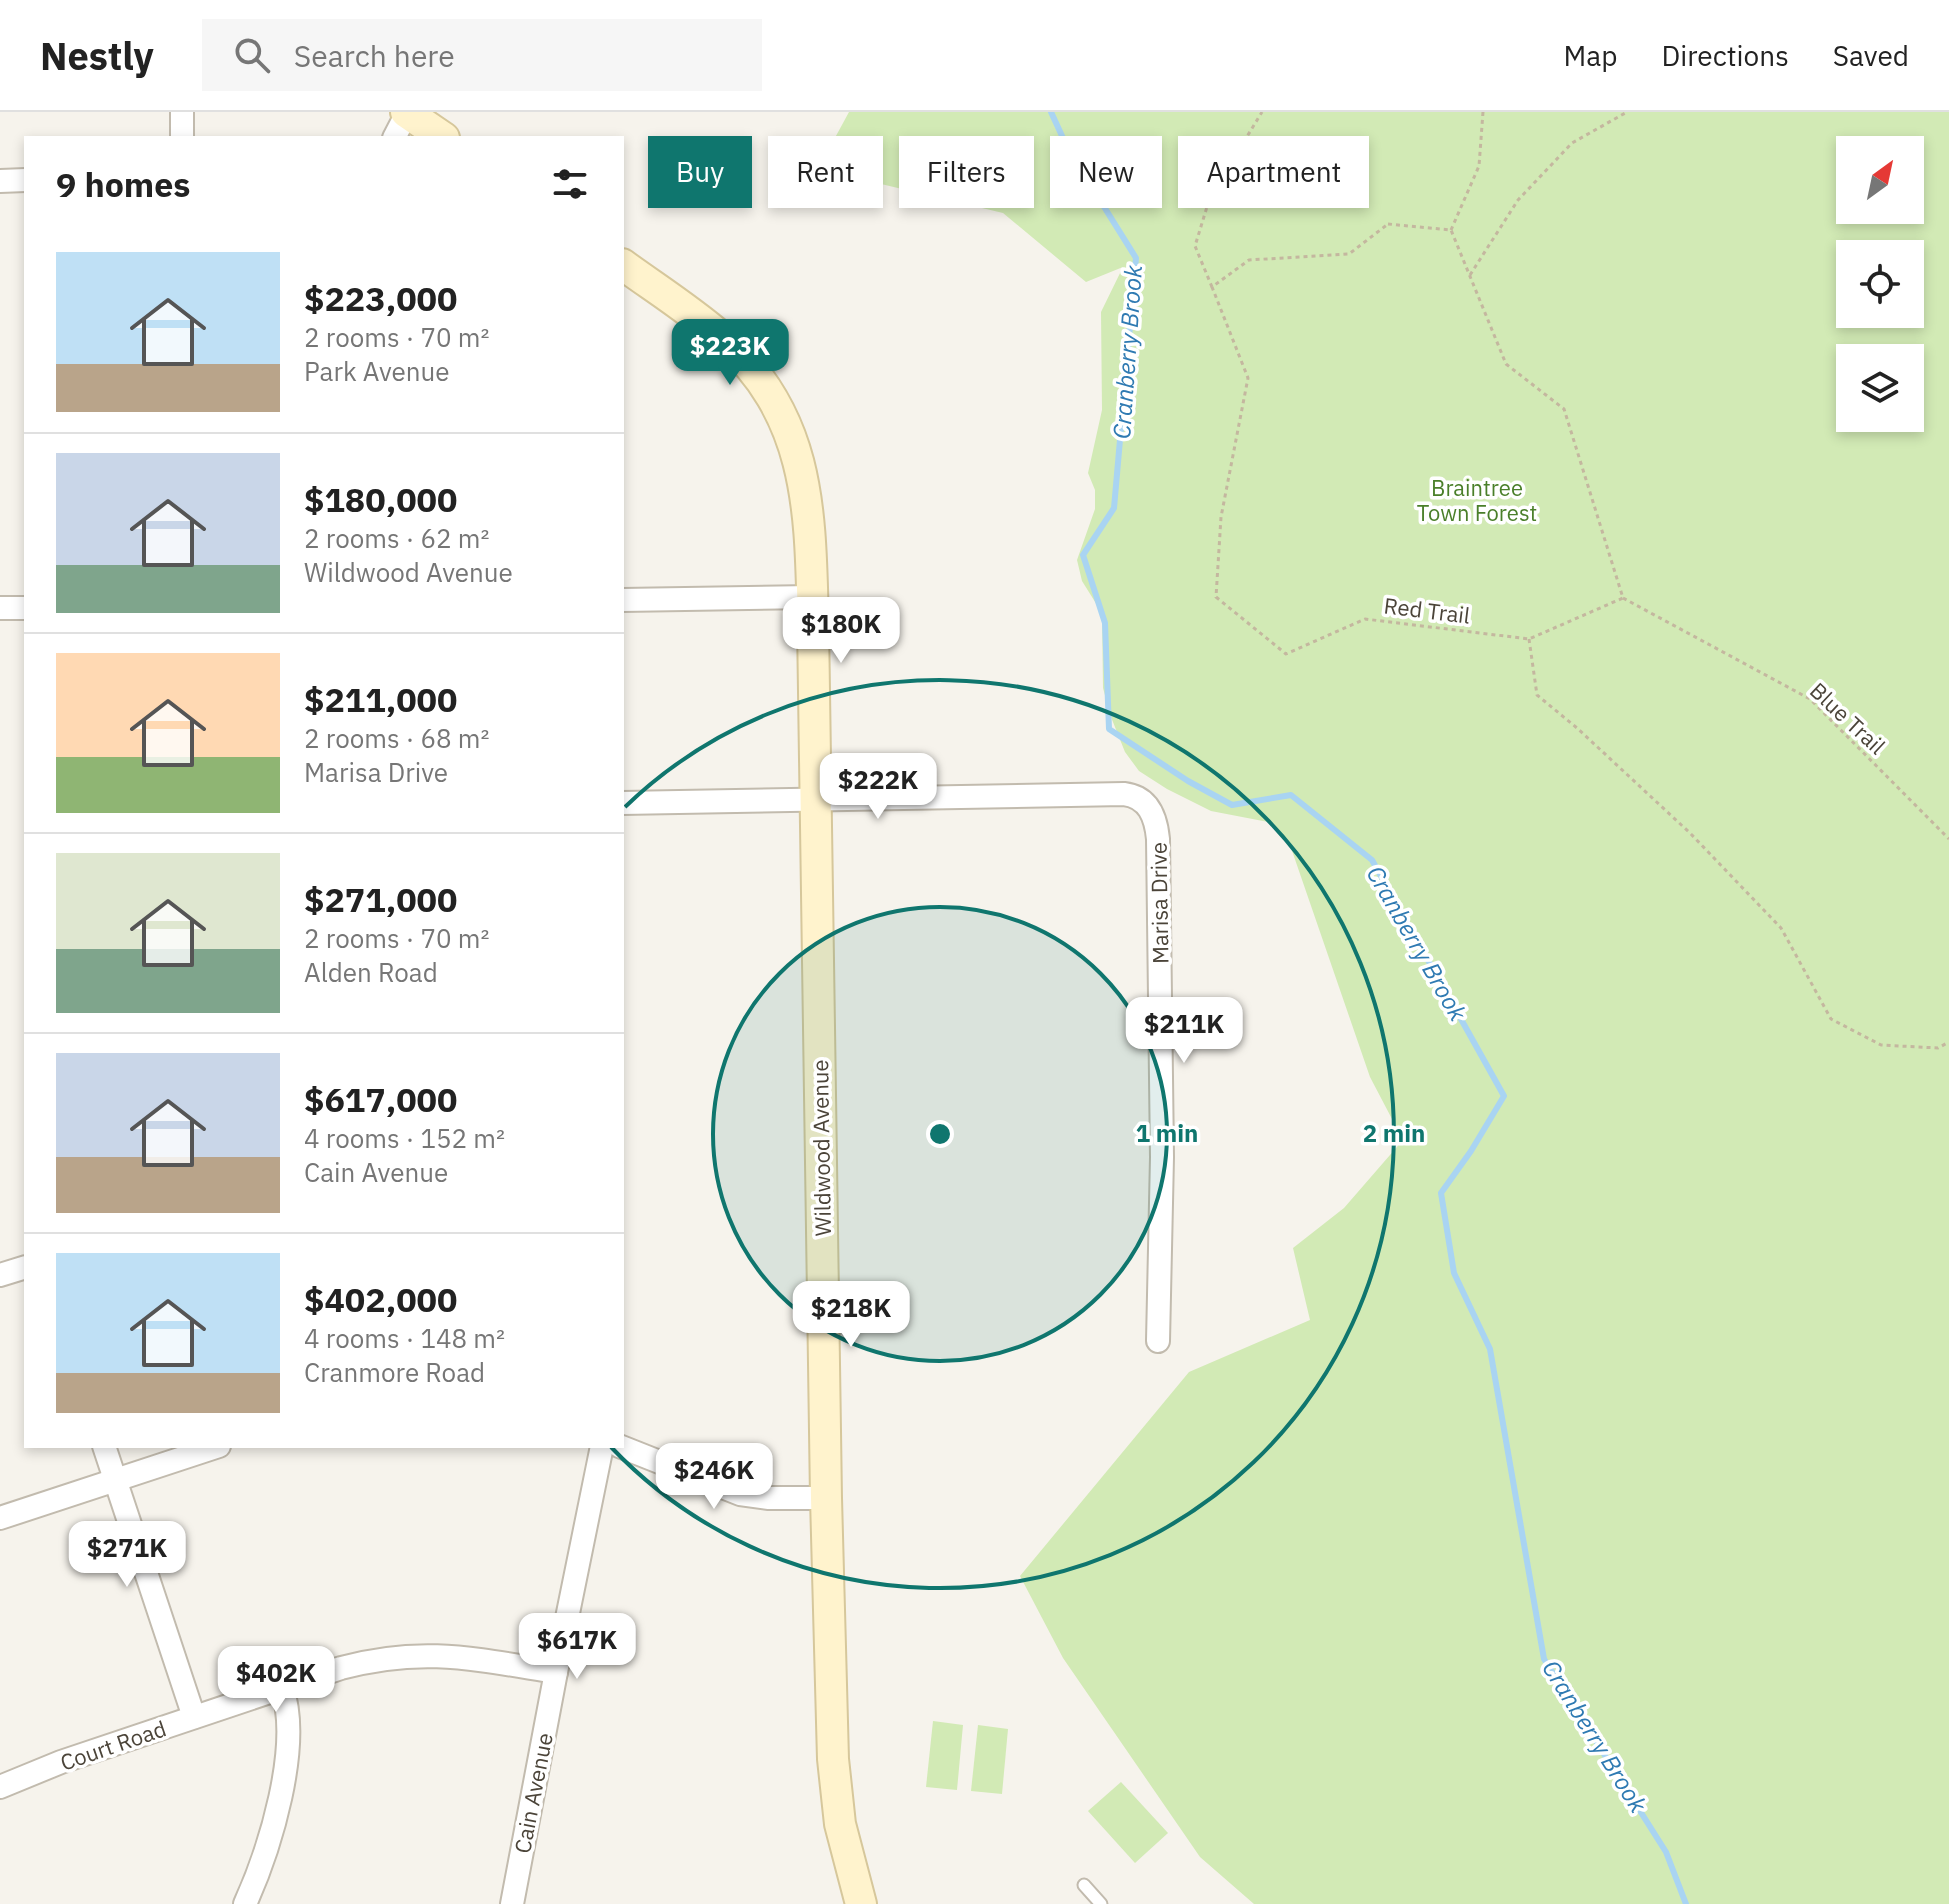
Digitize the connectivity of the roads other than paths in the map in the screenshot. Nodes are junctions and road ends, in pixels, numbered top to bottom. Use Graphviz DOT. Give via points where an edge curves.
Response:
graph roads {
  1 [pos="182,112"];
  2 [pos="406,112"];
  3 [pos="182,136"];
  4 [pos="395,136"];
  5 [pos="441,136"];
  6 [pos="24,180"];
  7 [pos="0,181"];
  8 [pos="624,265"];
  9 [pos="812,597"];
  10 [pos="624,600"];
  11 [pos="0,608"];
  12 [pos="24,608"];
  13 [pos="815,799"];
  14 [pos="624,803"];
  15 [pos="24,1267"];
  16 [pos="1,1272"];
  17 [pos="1158,1341"];
  18 [pos="105,1448"];
  19 [pos="213,1448"];
  20 [pos="602,1448"];
  21 [pos="624,1448"];
  22 [pos="116,1482"];
  23 [pos="826,1498"];
  24 [pos="0,1518"];
  25 [pos="556,1672"];
  26 [pos="282,1688"];
  27 [pos="194,1717"];
  28 [pos="0,1787"];
  29 [pos="1084,1885"];
  30 [pos="245,1904"];
  31 [pos="512,1904"];
  32 [pos="861,1904"];
  33 [pos="1101,1904"];
  1 -- 3 [label="street"];
  2 -- 4 [label="street"];
  2 -- 5 [label="street"];
  6 -- 7 [label="street"];
  8 -- 9 [label="street, Wildwood Avenue" via="720,337 762,383 798,455 810,533"];
  9 -- 10 [label="street"];
  9 -- 13 [label="street, Wildwood Avenue"];
  11 -- 12 [label="street"];
  13 -- 14 [label="street"];
  13 -- 17 [label="street, Marisa Drive" via="1124,794 1146,803 1158,839"];
  13 -- 23 [label="street, Wildwood Avenue"];
  15 -- 16 [label="street"];
  18 -- 22 [label="street"];
  19 -- 22 [label="street"];
  20 -- 25 [label="street, Cain Avenue"];
  21 -- 23 [label="street" via="740,1494"];
  22 -- 24 [label="street"];
  22 -- 27 [label="street"];
  23 -- 32 [label="street, Wildwood Avenue" via="834,1777 843,1840"];
  25 -- 26 [label="street, Court Road" via="408,1655"];
  25 -- 31 [label="street, Cain Avenue"];
  26 -- 27 [label="street, Court Road"];
  26 -- 30 [label="street" via="289,1717 286,1760 268,1840"];
  27 -- 28 [label="street, Court Road"];
  29 -- 33 [label="lane"];
}
